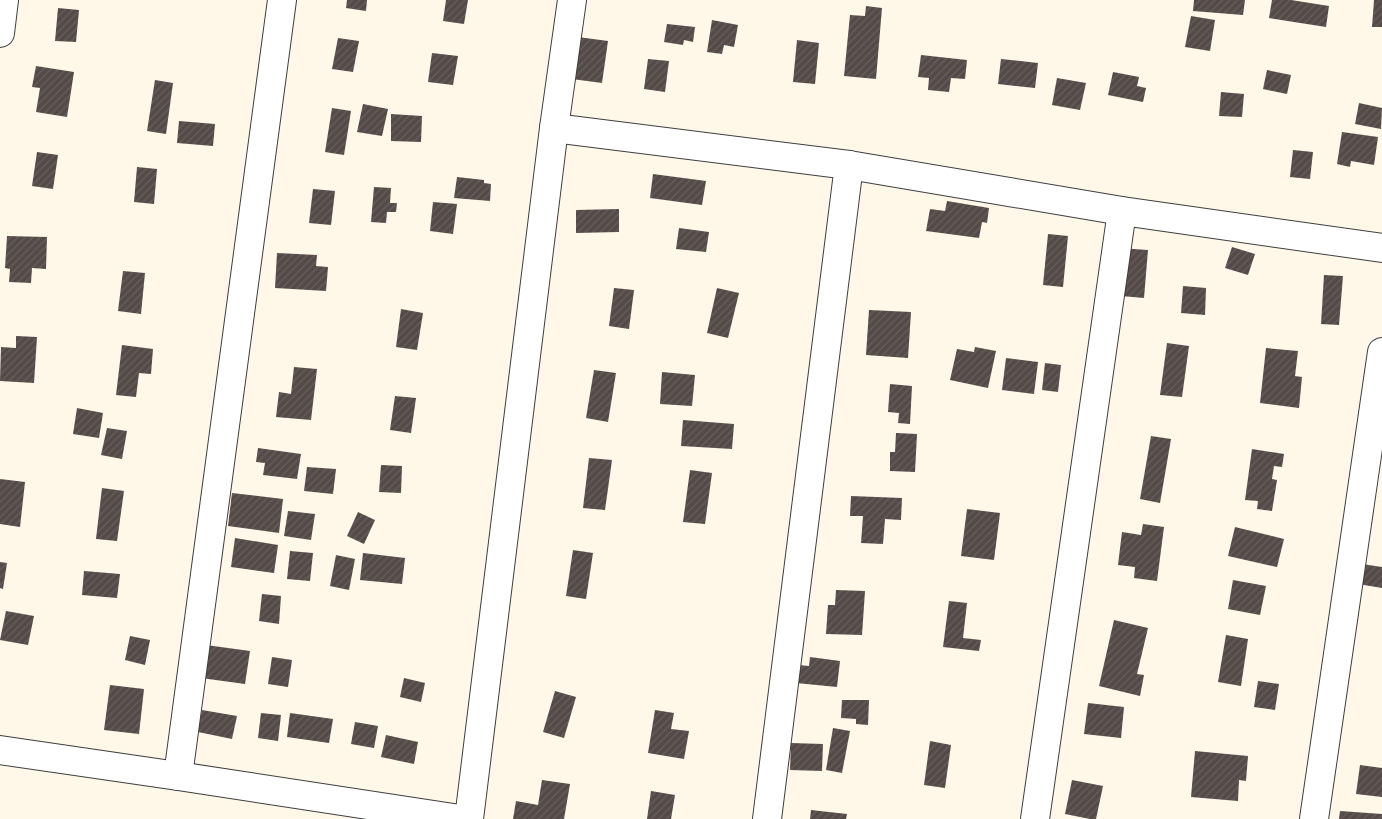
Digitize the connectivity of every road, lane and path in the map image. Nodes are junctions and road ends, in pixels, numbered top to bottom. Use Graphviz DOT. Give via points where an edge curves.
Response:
graph roads {
  1 [pos="4,0"];
  2 [pos="282,0"];
  3 [pos="572,0"];
  4 [pos="0,33"];
  5 [pos="554,128"];
  6 [pos="849,165"];
  7 [pos="1122,211"];
  8 [pos="1382,248"];
  9 [pos="1382,352"];
  10 [pos="0,750"];
  11 [pos="178,776"];
  12 [pos="460,819"];
  13 [pos="468,819"];
  14 [pos="767,819"];
  15 [pos="1034,819"];
  16 [pos="1314,819"];
  1 -- 4 [label="street"];
  2 -- 11 [label="street"];
  3 -- 5 [label="street"];
  5 -- 6 [label="street"];
  5 -- 13 [label="street"];
  6 -- 7 [label="street"];
  6 -- 14 [label="street"];
  7 -- 8 [label="street"];
  7 -- 15 [label="street"];
  9 -- 16 [label="street"];
  10 -- 11 [label="street"];
  11 -- 12 [label="street"];
}
